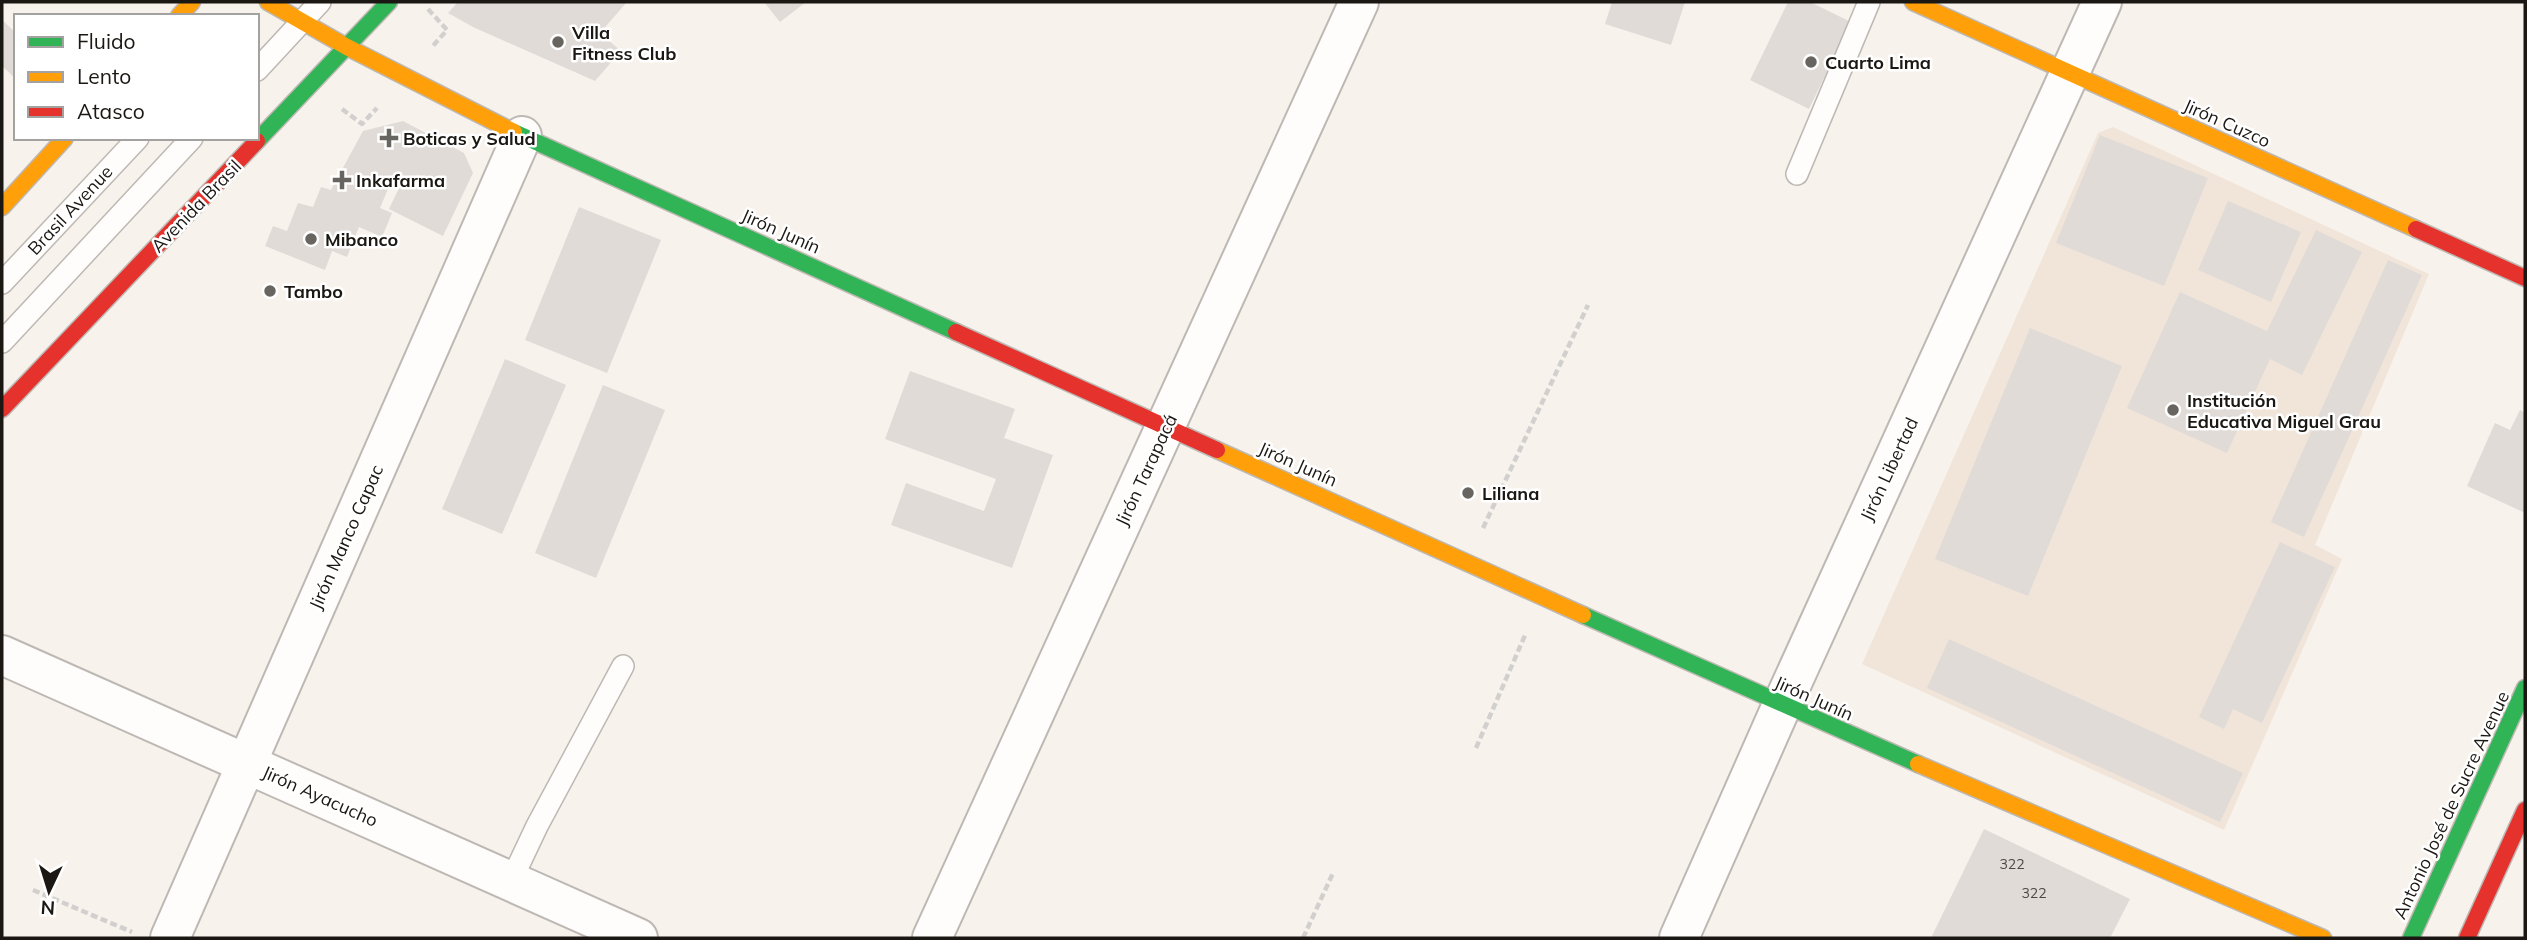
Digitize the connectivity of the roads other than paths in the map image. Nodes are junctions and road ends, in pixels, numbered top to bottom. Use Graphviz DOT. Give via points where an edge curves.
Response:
graph roads {
  1 [pos="268,2"];
  2 [pos="320,2"];
  3 [pos="389,2"];
  4 [pos="1359,2"];
  5 [pos="1869,2"];
  6 [pos="1913,2"];
  7 [pos="2102,2"];
  8 [pos="356,13"];
  9 [pos="303,21"];
  10 [pos="347,47"];
  11 [pos="259,68"];
  12 [pos="2070,73"];
  13 [pos="522,136"];
  14 [pos="259,139"];
  15 [pos="63,140"];
  16 [pos="136,140"];
  17 [pos="190,140"];
  18 [pos="258,140"];
  19 [pos="1797,174"];
  20 [pos="2,206"];
  21 [pos="2525,278"];
  22 [pos="2,283"];
  23 [pos="2,342"];
  24 [pos="2,409"];
  25 [pos="1166,425"];
  26 [pos="2,655"];
  27 [pos="623,666"];
  28 [pos="2525,688"];
  29 [pos="1782,705"];
  30 [pos="246,763"];
  31 [pos="2525,810"];
  32 [pos="511,881"];
  33 [pos="151,936"];
  34 [pos="638,938"];
  35 [pos="932,938"];
  36 [pos="1679,938"];
  37 [pos="2323,938"];
  38 [pos="2411,938"];
  39 [pos="2466,938"];
  1 -- 9 [label="street, Jirón Junín"];
  2 -- 9 [label="lane"];
  3 -- 10 [label="street, Avenida Brasil"];
  4 -- 25 [label="street, Jirón Tarapacá"];
  5 -- 19 [label="lane"];
  6 -- 12 [label="street, Jirón Cuzco"];
  7 -- 12 [label="street, Jirón Libertad"];
  8 -- 10 [label="street"];
  9 -- 10 [label="street, Jirón Junín"];
  9 -- 11 [label="lane"];
  10 -- 13 [label="street, Jirón Junín"];
  10 -- 14 [label="street, Avenida Brasil"];
  12 -- 21 [label="street, Jirón Cuzco"];
  12 -- 29 [label="street, Jirón Libertad"];
  13 -- 25 [label="street, Jirón Junín"];
  13 -- 30 [label="street, Jirón Manco Capac"];
  15 -- 20 [label="street"];
  16 -- 22 [label="lane, Brasil Avenue"];
  17 -- 23 [label="lane"];
  18 -- 24 [label="street, Avenida Brasil"];
  25 -- 29 [label="street, Jirón Junín"];
  25 -- 35 [label="street, Jirón Tarapacá"];
  26 -- 30 [label="street, Jirón Ayacucho"];
  27 -- 32 [label="lane"];
  28 -- 38 [label="street, Antonio José de Sucre Avenue"];
  29 -- 36 [label="street, Jirón Libertad"];
  29 -- 37 [label="street, Jirón Junín"];
  30 -- 32 [label="street, Jirón Ayacucho"];
  30 -- 33 [label="street, Jirón Manco Capac"];
  31 -- 39 [label="street"];
  32 -- 34 [label="street, Jirón Ayacucho"];
}
